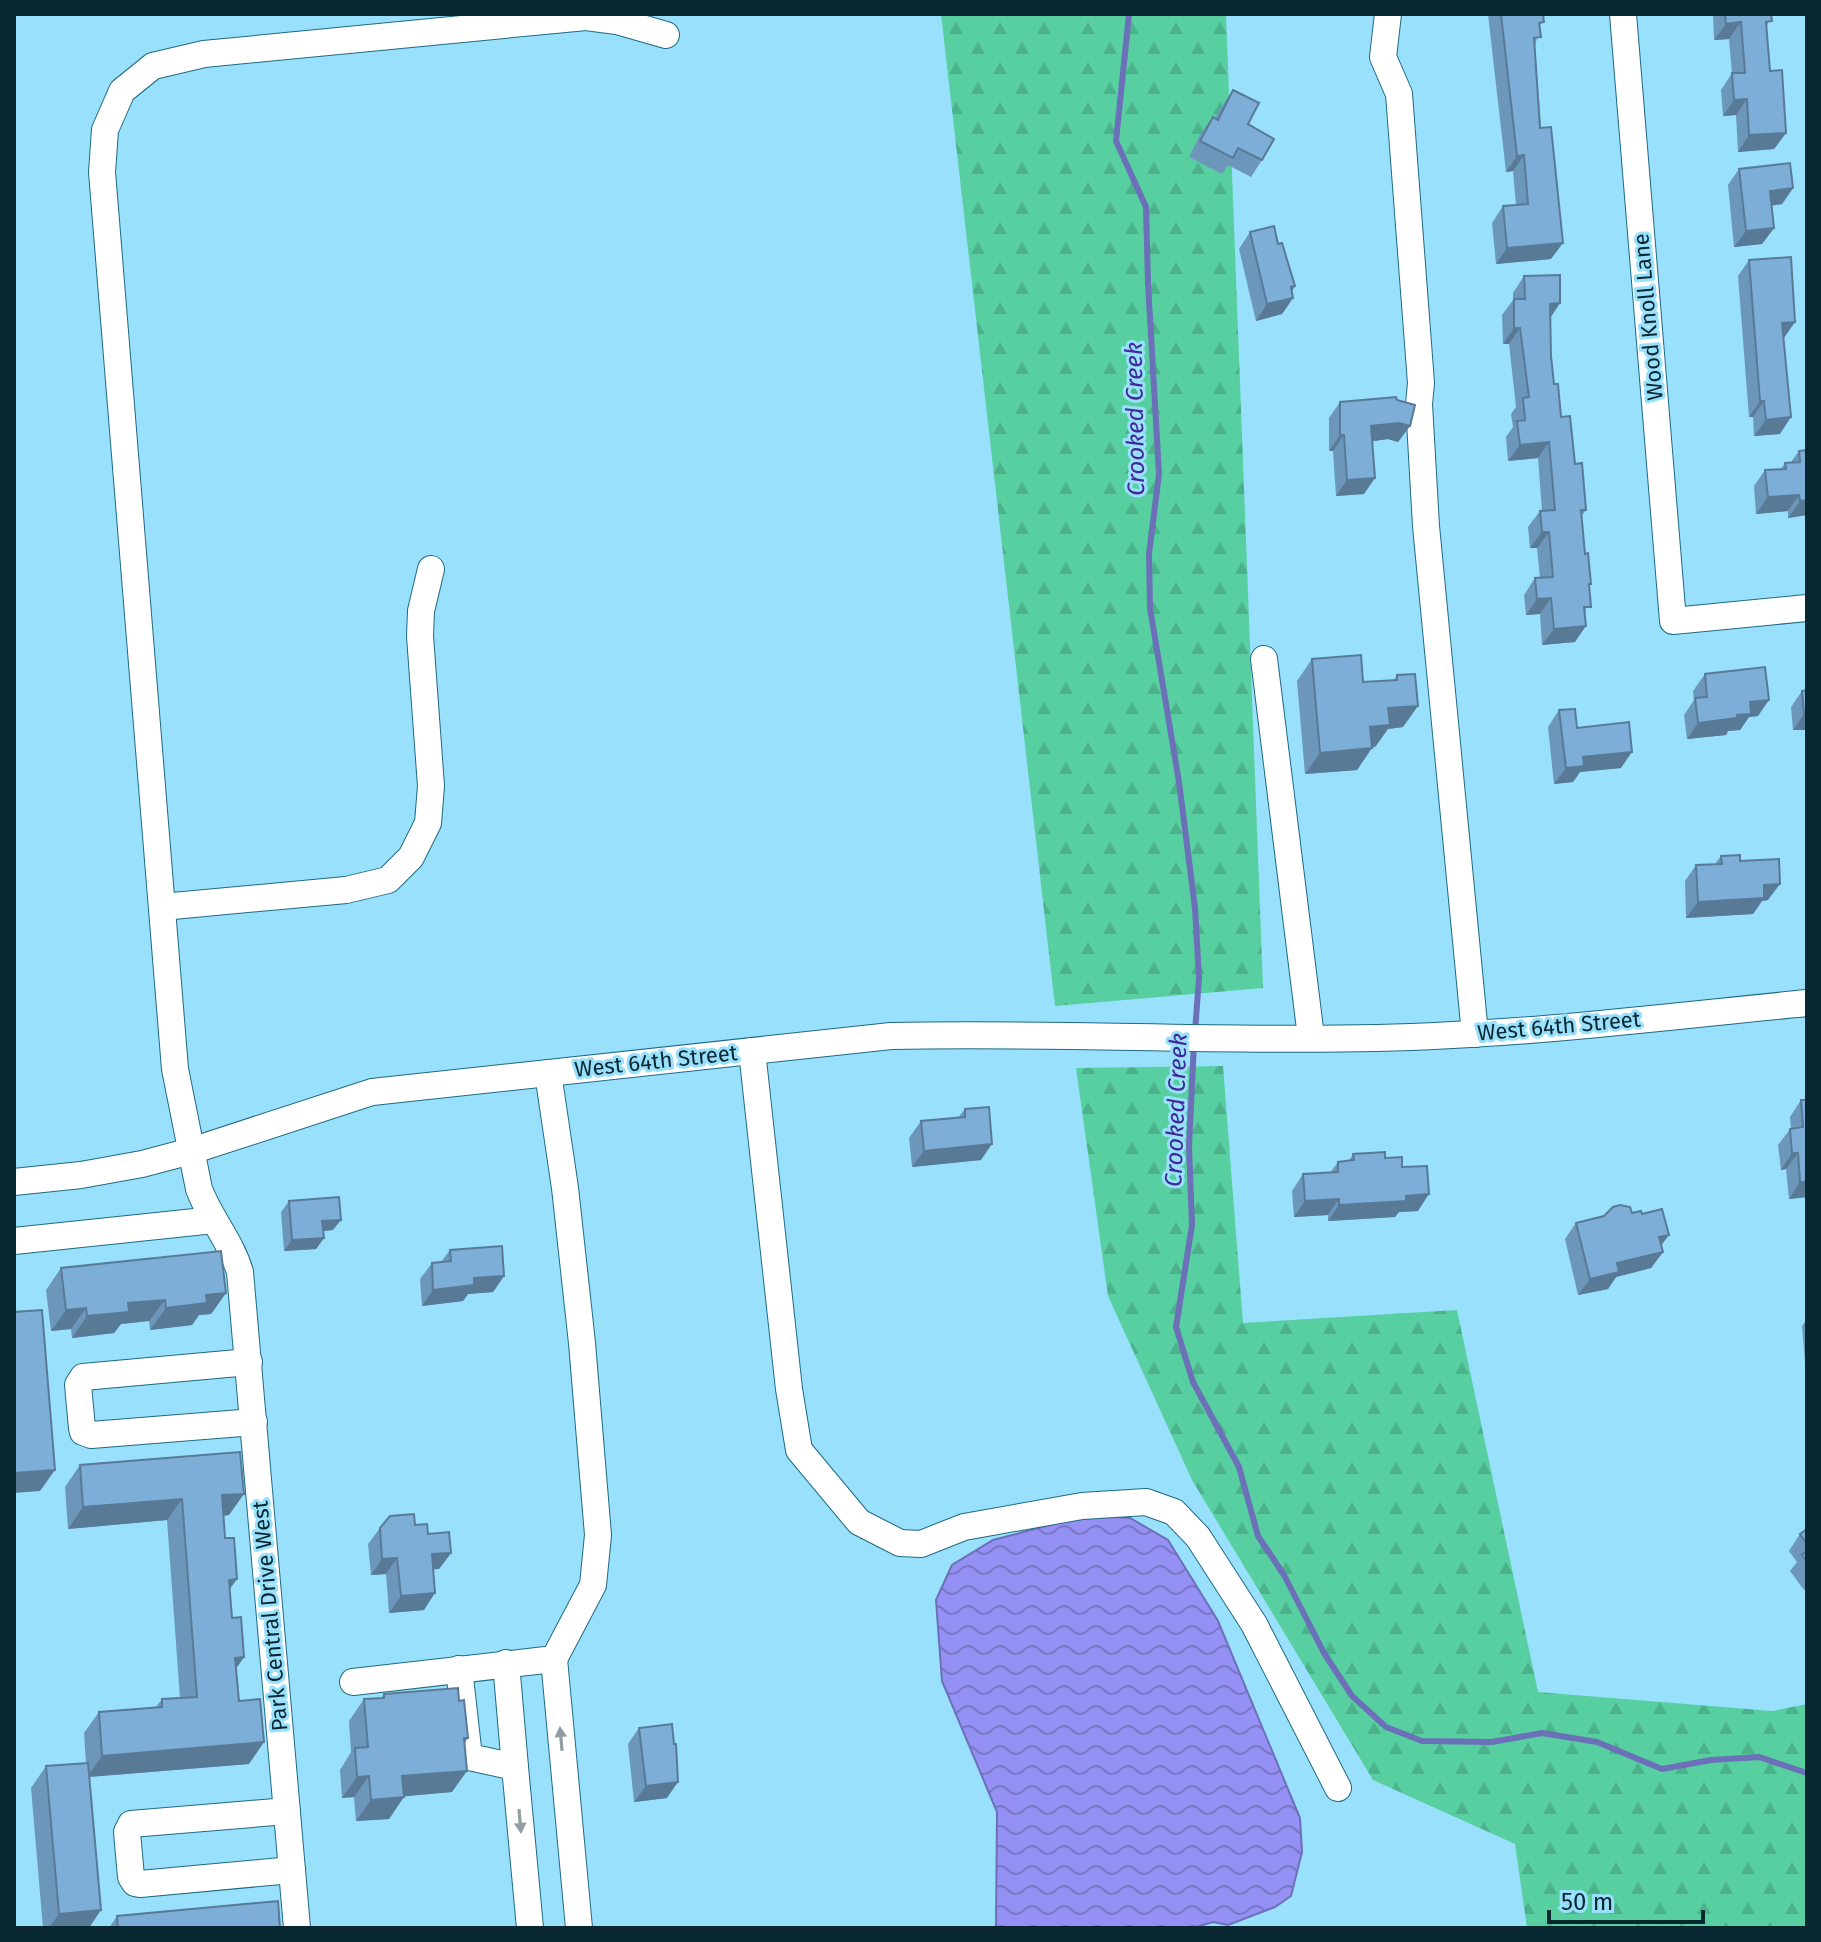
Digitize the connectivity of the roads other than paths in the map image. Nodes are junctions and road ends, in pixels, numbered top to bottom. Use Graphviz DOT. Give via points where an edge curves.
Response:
graph roads {
  1 [pos="1388,14"];
  2 [pos="1623,14"];
  3 [pos="495,20"];
  4 [pos="666,35"];
  5 [pos="431,569"];
  6 [pos="1807,608"];
  7 [pos="1264,659"];
  8 [pos="162,907"];
  9 [pos="1807,1003"];
  10 [pos="1475,1034"];
  11 [pos="1311,1037"];
  12 [pos="752,1051"];
  13 [pos="548,1073"];
  14 [pos="191,1151"];
  15 [pos="14,1182"];
  16 [pos="214,1220"];
  17 [pos="14,1241"];
  18 [pos="249,1362"];
  19 [pos="254,1422"];
  20 [pos="554,1659"];
  21 [pos="506,1663"];
  22 [pos="459,1669"];
  23 [pos="353,1682"];
  24 [pos="515,1767"];
  25 [pos="1338,1788"];
  26 [pos="287,1811"];
  27 [pos="292,1870"];
  28 [pos="297,1928"];
  29 [pos="530,1928"];
  30 [pos="579,1928"];
  1 -- 10 [label="street" via="1383,57 1399,94 1426,526"];
  2 -- 6 [label="street, Wood Knoll Lane" via="1673,621"];
  3 -- 4 [label="street, Park Central Drive West" via="586,17"];
  3 -- 8 [label="street, Park Central Drive West" via="204,54 153,66 122,91 105,130 102,172"];
  5 -- 8 [label="street" via="420,636 431,786 428,823 411,857 388,880 346,890"];
  7 -- 11 [label="street"];
  8 -- 14 [label="street, Park Central Drive West" via="175,1069"];
  9 -- 10 [label="street, West 64th Street"];
  10 -- 11 [label="street, West 64th Street"];
  11 -- 12 [label="street, West 64th Street" via="891,1036"];
  12 -- 13 [label="street, West 64th Street"];
  12 -- 25 [label="street" via="799,1450 859,1522 900,1543 921,1544 964,1527 1082,1506 1146,1502 1174,1512 1198,1537 1254,1624"];
  13 -- 14 [label="street, West 64th Street" via="372,1092"];
  13 -- 20 [label="street" via="584,1358 598,1535 593,1585"];
  14 -- 15 [label="street, West 64th Street" via="102,1172"];
  14 -- 16 [label="street, Park Central Drive West" via="199,1189"];
  16 -- 17 [label="street"];
  16 -- 18 [label="street, Park Central Drive West" via="240,1272"];
  18 -- 19 [label="street, Park Central Drive West"];
  18 -- 19 [label="street" via="83,1377 78,1382 82,1428 91,1435"];
  19 -- 26 [label="street, Park Central Drive West"];
  20 -- 21 [label="street"];
  30 -- 20 [label="street, one-way"];
  21 -- 22 [label="street"];
  21 -- 24 [label="street"];
  22 -- 23 [label="street"];
  22 -- 24 [label="street" via="469,1757"];
  24 -- 29 [label="street, one-way"];
  26 -- 27 [label="street, Park Central Drive West"];
  26 -- 27 [label="street" via="131,1824 127,1832 135,1883"];
  27 -- 28 [label="street, Park Central Drive West"];
}
